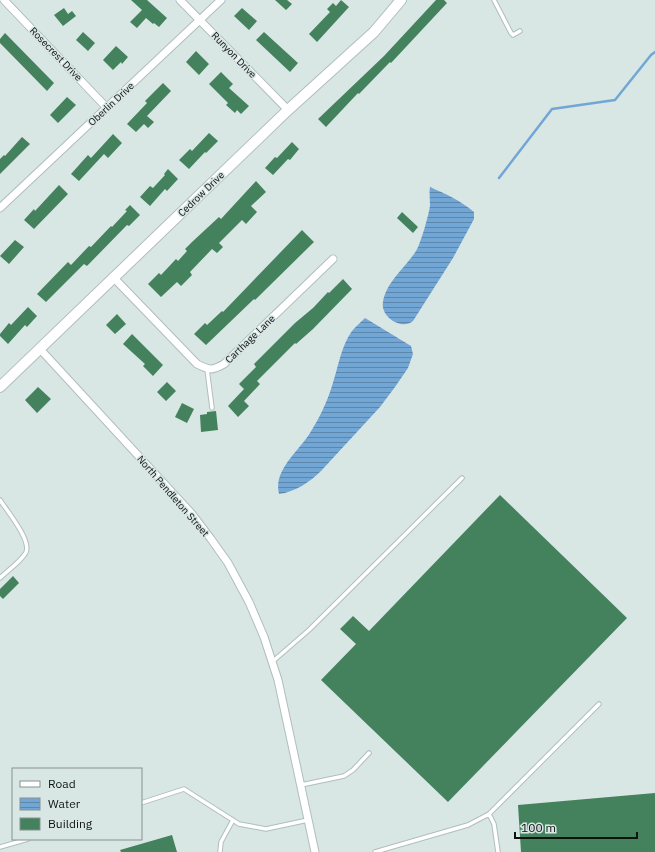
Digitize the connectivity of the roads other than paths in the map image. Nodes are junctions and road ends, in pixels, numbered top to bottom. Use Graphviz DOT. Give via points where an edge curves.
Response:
graph roads {
  1 [pos="4,0"];
  2 [pos="180,0"];
  3 [pos="221,0"];
  4 [pos="401,0"];
  5 [pos="494,0"];
  6 [pos="200,20"];
  7 [pos="520,31"];
  8 [pos="107,108"];
  9 [pos="288,110"];
  10 [pos="0,208"];
  11 [pos="333,259"];
  12 [pos="113,277"];
  13 [pos="40,349"];
  14 [pos="207,369"];
  15 [pos="0,387"];
  16 [pos="212,408"];
  17 [pos="462,478"];
  18 [pos="0,500"];
  19 [pos="0,578"];
  20 [pos="272,662"];
  21 [pos="598,704"];
  22 [pos="369,753"];
  23 [pos="301,785"];
  24 [pos="142,803"];
  25 [pos="489,814"];
  26 [pos="233,820"];
  27 [pos="308,820"];
  28 [pos="24,840"];
  29 [pos="221,842"];
  30 [pos="0,847"];
  31 [pos="220,852"];
  32 [pos="224,852"];
  33 [pos="315,852"];
  34 [pos="375,852"];
  35 [pos="498,852"];
  1 -- 8 [label="street, Rosecrest Drive"];
  2 -- 6 [label="street, Runyon Drive"];
  3 -- 6 [label="street, Oberlin Drive"];
  4 -- 9 [label="street, Cedrow Drive" via="374,32"];
  5 -- 7 [label="lane" via="511,33 513,35"];
  6 -- 8 [label="street, Oberlin Drive"];
  6 -- 9 [label="street, Runyon Drive"];
  8 -- 10 [label="street, Oberlin Drive"];
  9 -- 12 [label="street, Cedrow Drive"];
  11 -- 14 [label="street, Carthage Lane" via="224,364 214,370"];
  12 -- 13 [label="street, Cedrow Drive"];
  12 -- 14 [label="street" via="197,364"];
  13 -- 15 [label="street, Cedrow Drive"];
  13 -- 20 [label="street, North Pendleton Street" via="192,514 211,538 249,602"];
  14 -- 16 [label="lane"];
  17 -- 20 [label="lane" via="309,630"];
  18 -- 19 [label="lane" via="28,546 26,553"];
  20 -- 23 [label="street, North Pendleton Street"];
  21 -- 25 [label="lane"];
  22 -- 23 [label="lane" via="344,776"];
  23 -- 27 [label="street, North Pendleton Street"];
  24 -- 26 [label="lane" via="184,789"];
  25 -- 34 [label="lane" via="468,825"];
  25 -- 35 [label="lane" via="494,824"];
  26 -- 27 [label="lane" via="239,824 266,828"];
  26 -- 29 [label="lane"];
  27 -- 33 [label="street, North Pendleton Street"];
  28 -- 30 [label="lane"];
  29 -- 31 [label="lane"];
  29 -- 32 [label="lane"];
}
